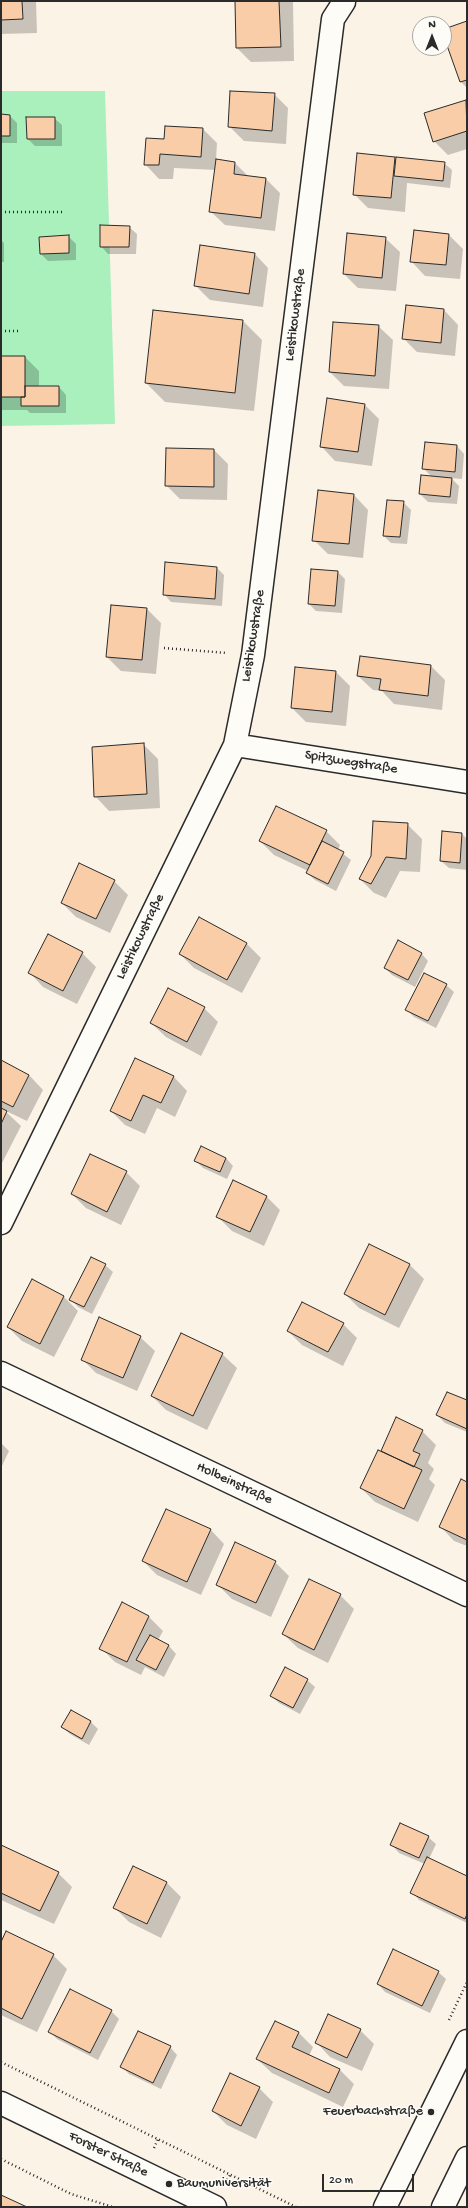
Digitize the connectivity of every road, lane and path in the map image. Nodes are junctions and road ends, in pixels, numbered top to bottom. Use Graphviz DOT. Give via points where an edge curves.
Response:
graph roads {
  1 [pos="345,1"];
  2 [pos="1,212"];
  3 [pos="64,212"];
  4 [pos="1,331"];
  5 [pos="20,331"];
  6 [pos="164,648"];
  7 [pos="253,655"];
  8 [pos="235,744"];
  9 [pos="467,782"];
  10 [pos="1,1224"];
  11 [pos="1,1373"];
  12 [pos="467,1595"];
  13 [pos="467,2041"];
  14 [pos="1,2062"];
  15 [pos="1,2103"];
  16 [pos="467,2158"];
  17 [pos="1,2159"];
  18 [pos="113,2207"];
  19 [pos="215,2207"];
  20 [pos="296,2207"];
  21 [pos="385,2207"];
  22 [pos="443,2207"];
  1 -- 7 [label="street, Leistikowstraße" via="333,19"];
  2 -- 3 [label="path"];
  4 -- 5 [label="path"];
  6 -- 7 [label="path"];
  7 -- 8 [label="street, Leistikowstraße"];
  8 -- 9 [label="street, Spitzwegstraße"];
  8 -- 10 [label="street, Leistikowstraße"];
  11 -- 12 [label="street, Holbeinstraße"];
  13 -- 21 [label="street"];
  14 -- 20 [label="path"];
  15 -- 19 [label="street, Forster Straße"];
  16 -- 22 [label="street"];
  17 -- 18 [label="path" via="71,2194"];
}
